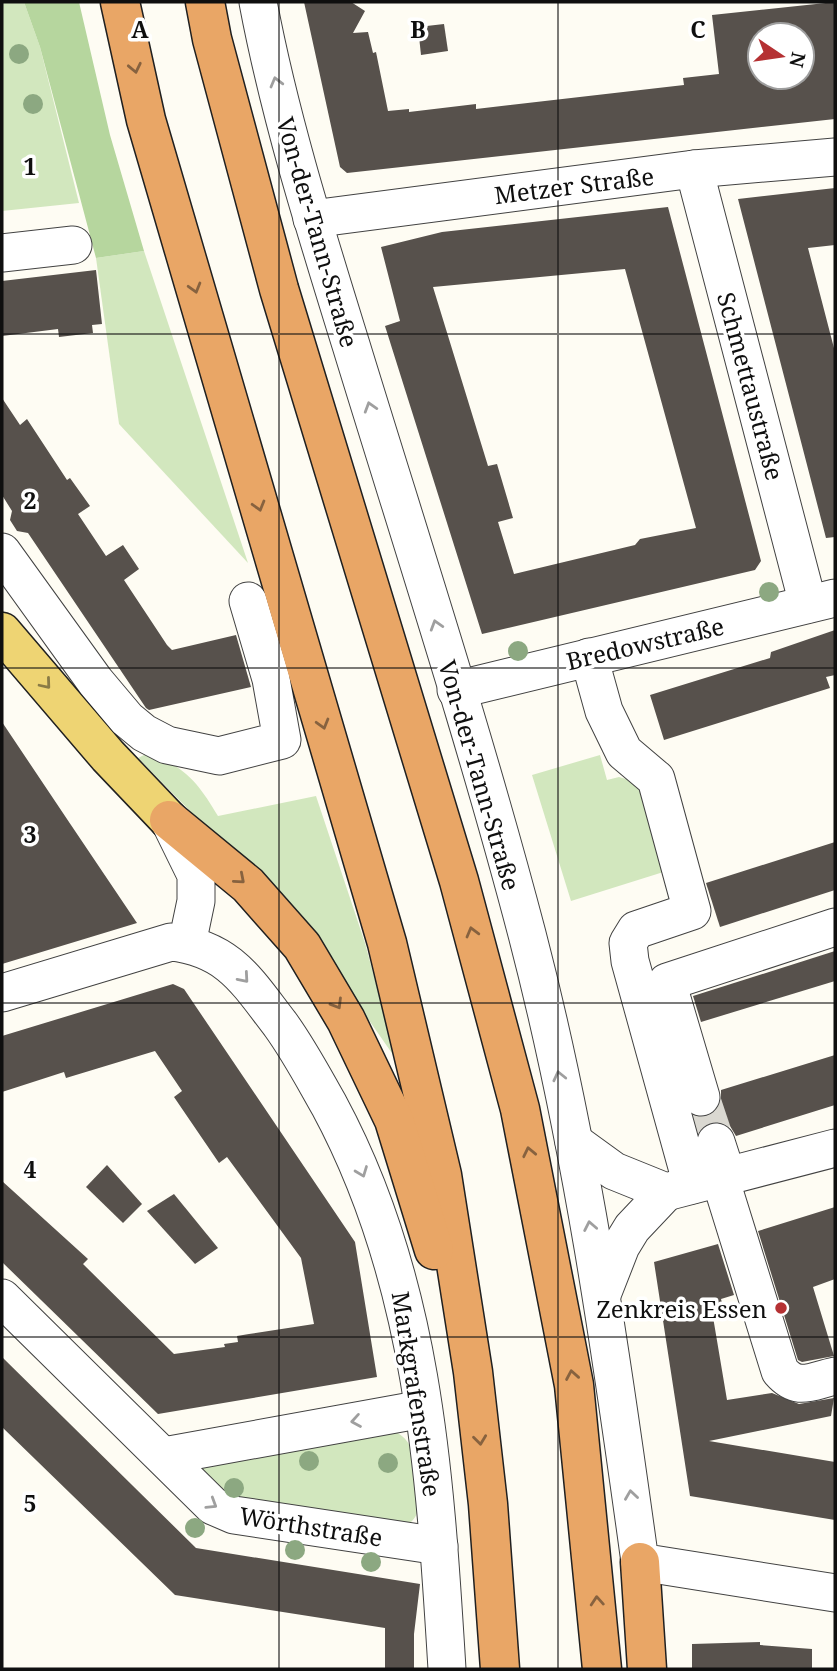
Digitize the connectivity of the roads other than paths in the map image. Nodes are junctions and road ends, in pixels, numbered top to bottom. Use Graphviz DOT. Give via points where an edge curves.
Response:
graph roads {
  1 [pos="120,2"];
  2 [pos="205,2"];
  3 [pos="258,2"];
  4 [pos="835,157"];
  5 [pos="694,169"];
  6 [pos="312,219"];
  7 [pos="73,245"];
  8 [pos="2,253"];
  9 [pos="2,552"];
  10 [pos="248,601"];
  11 [pos="821,601"];
  12 [pos="2,632"];
  13 [pos="589,657"];
  14 [pos="456,690"];
  15 [pos="169,820"];
  16 [pos="835,927"];
  17 [pos="187,944"];
  18 [pos="2,993"];
  19 [pos="701,1097"];
  20 [pos="716,1142"];
  21 [pos="574,1143"];
  22 [pos="835,1148"];
  23 [pos="701,1183"];
  24 [pos="603,1293"];
  25 [pos="2,1298"];
  26 [pos="473,1372"];
  27 [pos="835,1376"];
  28 [pos="423,1409"];
  29 [pos="164,1457"];
  30 [pos="439,1546"];
  31 [pos="640,1562"];
  32 [pos="835,1592"];
  33 [pos="447,1669"];
  34 [pos="500,1669"];
  35 [pos="602,1669"];
  36 [pos="648,1669"];
  1 -- 26 [label="highway, one-way" via="146,120 387,943 442,1175"];
  35 -- 2 [label="highway, one-way" via="574,1385 520,1110 458,881 279,289"];
  6 -- 3 [label="street, Von-der-Tann-Straße, one-way"];
  4 -- 5 [label="street, Metzer Straße"];
  5 -- 6 [label="street, Metzer Straße"];
  5 -- 11 [label="street, Schmettaustraße"];
  14 -- 6 [label="street, Von-der-Tann-Straße, one-way"];
  7 -- 8 [label="street"];
  9 -- 10 [label="street" via="94,681 127,719 167,745 219,756 282,740 271,679"];
  11 -- 13 [label="street, Bredowstraße"];
  12 -- 15 [label="main road, one-way"];
  13 -- 14 [label="street, Bredowstraße"];
  13 -- 23 [label="street" via="604,711 624,752 656,779 692,912 636,930 628,943"];
  21 -- 14 [label="street, Von-der-Tann-Straße, one-way" via="527,935"];
  15 -- 17 [label="street" via="196,875"];
  15 -- 26 [label="highway, one-way" via="248,885 302,946 346,1020 394,1120"];
  16 -- 19 [label="street" via="667,982"];
  17 -- 18 [label="street" via="171,943"];
  17 -- 28 [label="street, Markgrafenstraße, one-way" via="208,949 244,978 297,1047 354,1151 389,1242 411,1328"];
  20 -- 23 [label="street"];
  21 -- 23 [label="street" via="614,1171"];
  24 -- 21 [label="street, Von-der-Tann-Straße, one-way"];
  22 -- 23 [label="street"];
  23 -- 24 [label="street" via="632,1228"];
  23 -- 27 [label="street" via="780,1371 797,1385"];
  31 -- 24 [label="street, Von-der-Tann-Straße, one-way"];
  25 -- 29 [label="street, Wörthstraße"];
  26 -- 34 [label="highway, one-way"];
  28 -- 29 [label="street, one-way"];
  28 -- 30 [label="street, Markgrafenstraße"];
  29 -- 30 [label="street, Wörthstraße, one-way" via="193,1490 234,1515"];
  30 -- 33 [label="street, Markgrafenstraße"];
  31 -- 32 [label="street"];
  31 -- 36 [label="highway"];
}
